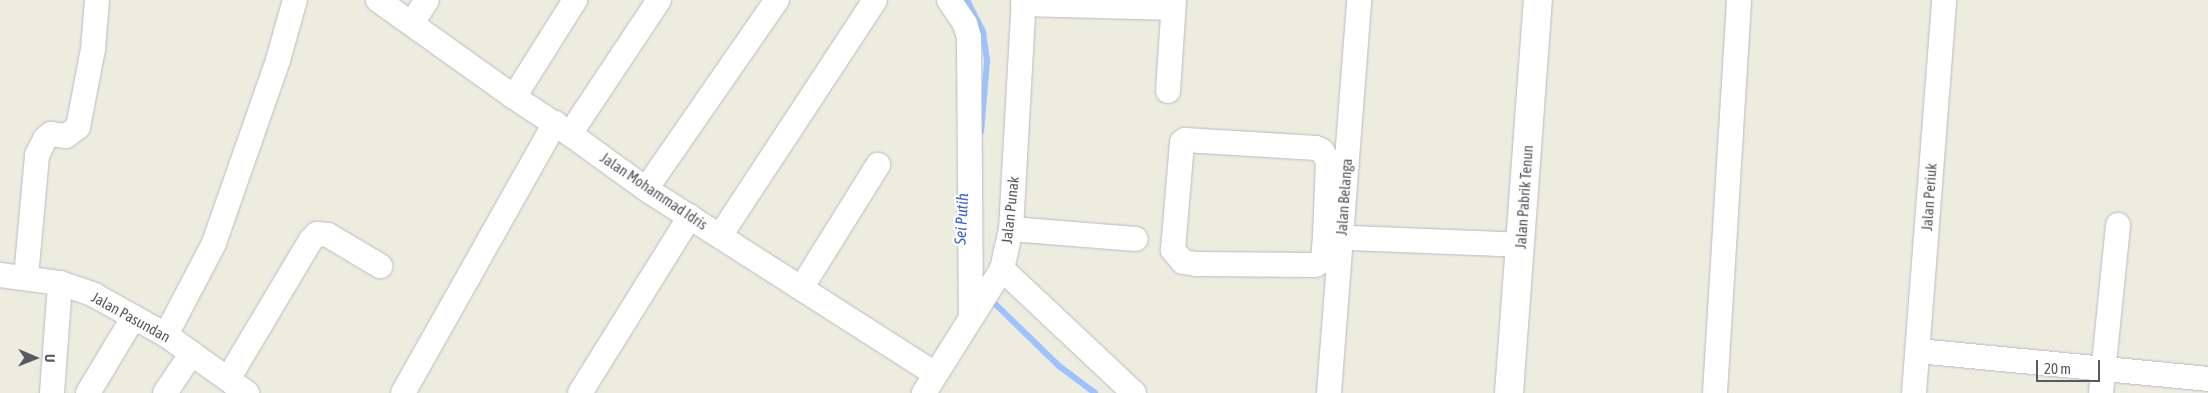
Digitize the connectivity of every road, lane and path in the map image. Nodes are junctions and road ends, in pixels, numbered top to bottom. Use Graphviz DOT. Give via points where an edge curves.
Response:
graph roads {
  1 [pos="97,0"];
  2 [pos="295,0"];
  3 [pos="378,0"];
  4 [pos="426,0"];
  5 [pos="575,0"];
  6 [pos="659,0"];
  7 [pos="777,0"];
  8 [pos="875,0"];
  9 [pos="949,0"];
  10 [pos="1359,0"];
  11 [pos="1538,0"];
  12 [pos="1739,0"];
  13 [pos="1944,0"];
  14 [pos="1022,1"];
  15 [pos="1173,4"];
  16 [pos="412,23"];
  17 [pos="1168,90"];
  18 [pos="514,97"];
  19 [pos="563,128"];
  20 [pos="878,165"];
  21 [pos="646,190"];
  22 [pos="690,216"];
  23 [pos="2118,225"];
  24 [pos="1011,229"];
  25 [pos="720,236"];
  26 [pos="1333,237"];
  27 [pos="1136,239"];
  28 [pos="1520,245"];
  29 [pos="380,266"];
  30 [pos="0,275"];
  31 [pos="26,277"];
  32 [pos="60,283"];
  33 [pos="802,287"];
  34 [pos="987,294"];
  35 [pos="133,318"];
  36 [pos="166,335"];
  37 [pos="1918,351"];
  38 [pos="192,353"];
  39 [pos="2104,370"];
  40 [pos="228,379"];
  41 [pos="2208,379"];
  42 [pos="929,384"];
  43 [pos="52,393"];
  44 [pos="88,393"];
  45 [pos="165,393"];
  46 [pos="247,393"];
  47 [pos="403,393"];
  48 [pos="580,393"];
  49 [pos="1134,393"];
  50 [pos="1329,393"];
  51 [pos="1510,393"];
  52 [pos="1714,393"];
  53 [pos="1914,393"];
  54 [pos="2101,393"];
  1 -- 31 [label="street" via="93,49 78,127 66,136 51,134 37,155"];
  2 -- 36 [label="street" via="278,60 214,243"];
  3 -- 16 [label="street, Jalan Mohammad Idris"];
  4 -- 16 [label="street"];
  5 -- 18 [label="street"];
  6 -- 19 [label="street"];
  7 -- 21 [label="street"];
  8 -- 25 [label="street"];
  9 -- 34 [label="street" via="965,24 969,37"];
  10 -- 26 [label="street, Jalan Belanga"];
  11 -- 28 [label="street, Jalan Pabrik Tenun"];
  12 -- 52 [label="street"];
  13 -- 37 [label="street, Jalan Periuk"];
  14 -- 15 [label="street"];
  14 -- 24 [label="street, Jalan Punak"];
  15 -- 17 [label="street"];
  16 -- 18 [label="street, Jalan Mohammad Idris"];
  18 -- 19 [label="street, Jalan Mohammad Idris"];
  19 -- 21 [label="street, Jalan Mohammad Idris"];
  19 -- 47 [label="street"];
  20 -- 33 [label="street"];
  21 -- 22 [label="street, Jalan Mohammad Idris"];
  22 -- 25 [label="street, Jalan Mohammad Idris"];
  22 -- 48 [label="street"];
  23 -- 39 [label="street"];
  24 -- 27 [label="street"];
  24 -- 34 [label="street, Jalan Punak"];
  25 -- 33 [label="street, Jalan Mohammad Idris"];
  26 -- 26 [label="street" via="1328,161 1322,151 1316,148 1182,142 1173,250 1183,262 1315,265 1323,261"];
  26 -- 28 [label="street"];
  26 -- 50 [label="street, Jalan Belanga"];
  28 -- 51 [label="street, Jalan Pabrik Tenun"];
  29 -- 40 [label="street" via="328,234 317,234 310,240"];
  30 -- 31 [label="street, Jalan Pasundan"];
  31 -- 32 [label="street, Jalan Pasundan"];
  32 -- 35 [label="street, Jalan Pasundan" via="94,295"];
  32 -- 43 [label="street"];
  33 -- 42 [label="street, Jalan Mohammad Idris"];
  34 -- 42 [label="street, Jalan Punak"];
  34 -- 49 [label="street"];
  35 -- 36 [label="street, Jalan Pasundan"];
  35 -- 44 [label="street"];
  36 -- 38 [label="street, Jalan Pasundan"];
  37 -- 39 [label="street"];
  37 -- 53 [label="street, Jalan Periuk"];
  38 -- 40 [label="street, Jalan Pasundan"];
  38 -- 45 [label="street"];
  39 -- 41 [label="street"];
  39 -- 54 [label="street"];
  40 -- 46 [label="street, Jalan Pasundan"];
}
